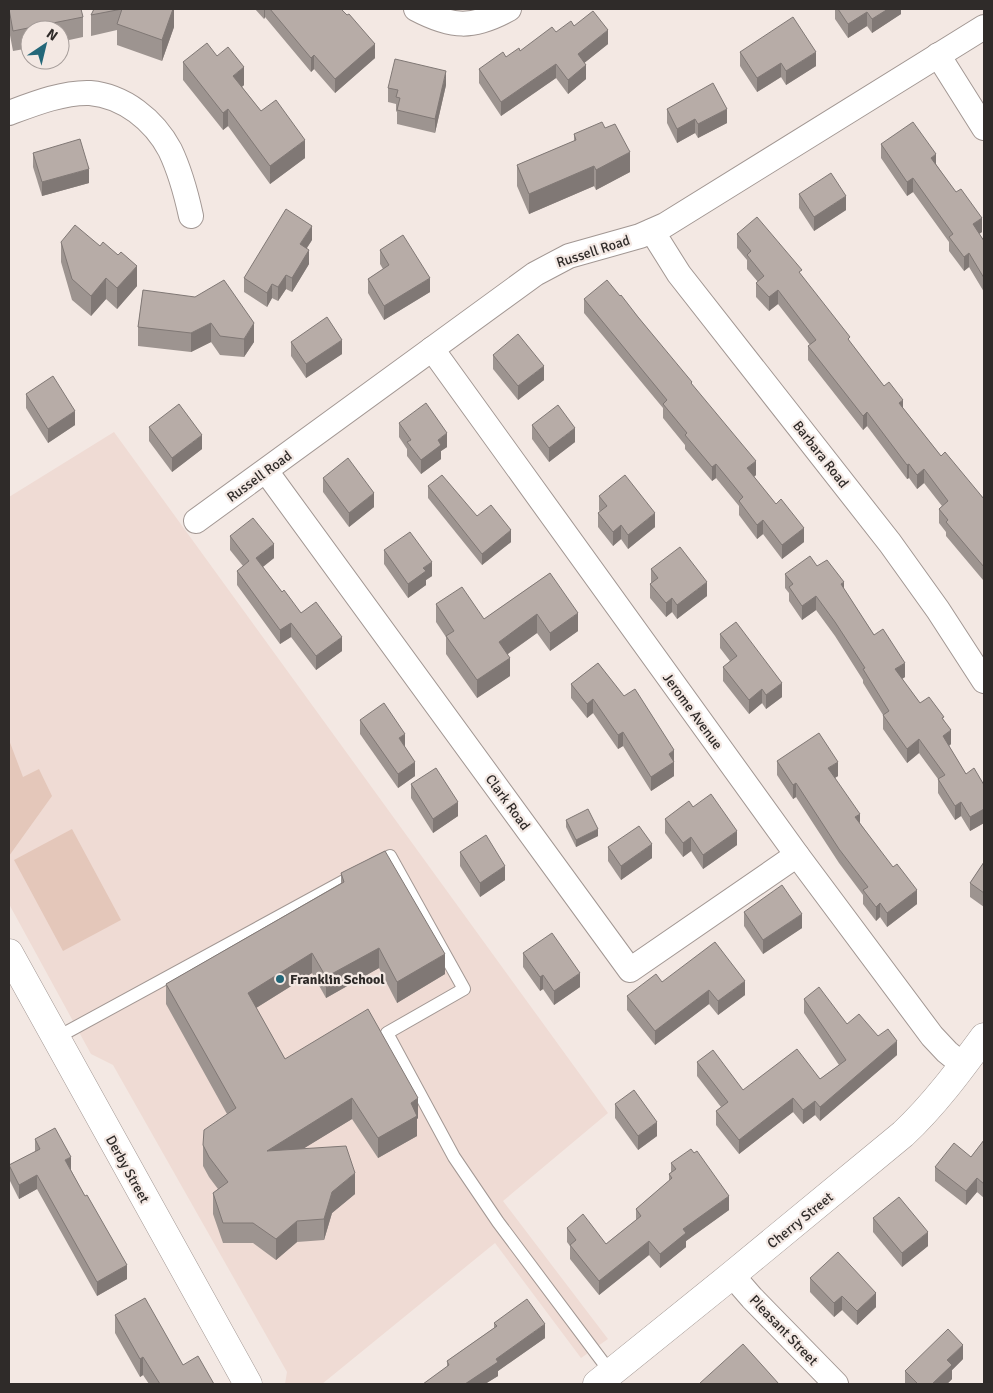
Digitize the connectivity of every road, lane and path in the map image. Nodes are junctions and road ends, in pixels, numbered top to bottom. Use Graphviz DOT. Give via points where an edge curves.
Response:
graph roads {
  1 [pos="416,9"];
  2 [pos="508,9"];
  3 [pos="984,27"];
  4 [pos="938,55"];
  5 [pos="9,113"];
  6 [pos="984,128"];
  7 [pos="191,216"];
  8 [pos="652,231"];
  9 [pos="432,349"];
  10 [pos="266,471"];
  11 [pos="196,522"];
  12 [pos="984,681"];
  13 [pos="797,855"];
  14 [pos="9,953"];
  15 [pos="984,1037"];
  16 [pos="56,1038"];
  17 [pos="964,1065"];
  18 [pos="732,1275"];
  19 [pos="604,1379"];
  20 [pos="248,1384"];
  21 [pos="836,1384"];
  1 -- 2 [label="street" via="447,22 462,24 492,18"];
  3 -- 4 [label="street, Russell Road"];
  4 -- 6 [label="street"];
  4 -- 8 [label="street, Russell Road"];
  5 -- 7 [label="street" via="70,95 88,93 119,100 145,119 170,150"];
  8 -- 9 [label="street, Russell Road" via="581,252 546,267"];
  8 -- 12 [label="street, Barbara Road" via="680,274 890,543"];
  9 -- 10 [label="street, Russell Road"];
  9 -- 13 [label="street, Jerome Avenue"];
  10 -- 11 [label="street, Russell Road"];
  10 -- 13 [label="street, Clark Road" via="630,970"];
  13 -- 17 [label="street, Jerome Avenue" via="932,1036"];
  14 -- 16 [label="street, Derby Street"];
  15 -- 17 [label="street, Cherry Street"];
  16 -- 19 [label="lane" via="390,856 464,989 388,1033 460,1165"];
  16 -- 20 [label="street, Derby Street"];
  17 -- 18 [label="street, Cherry Street" via="903,1134"];
  18 -- 19 [label="street, Cherry Street"];
  18 -- 21 [label="street, Pleasant Street"];
}
